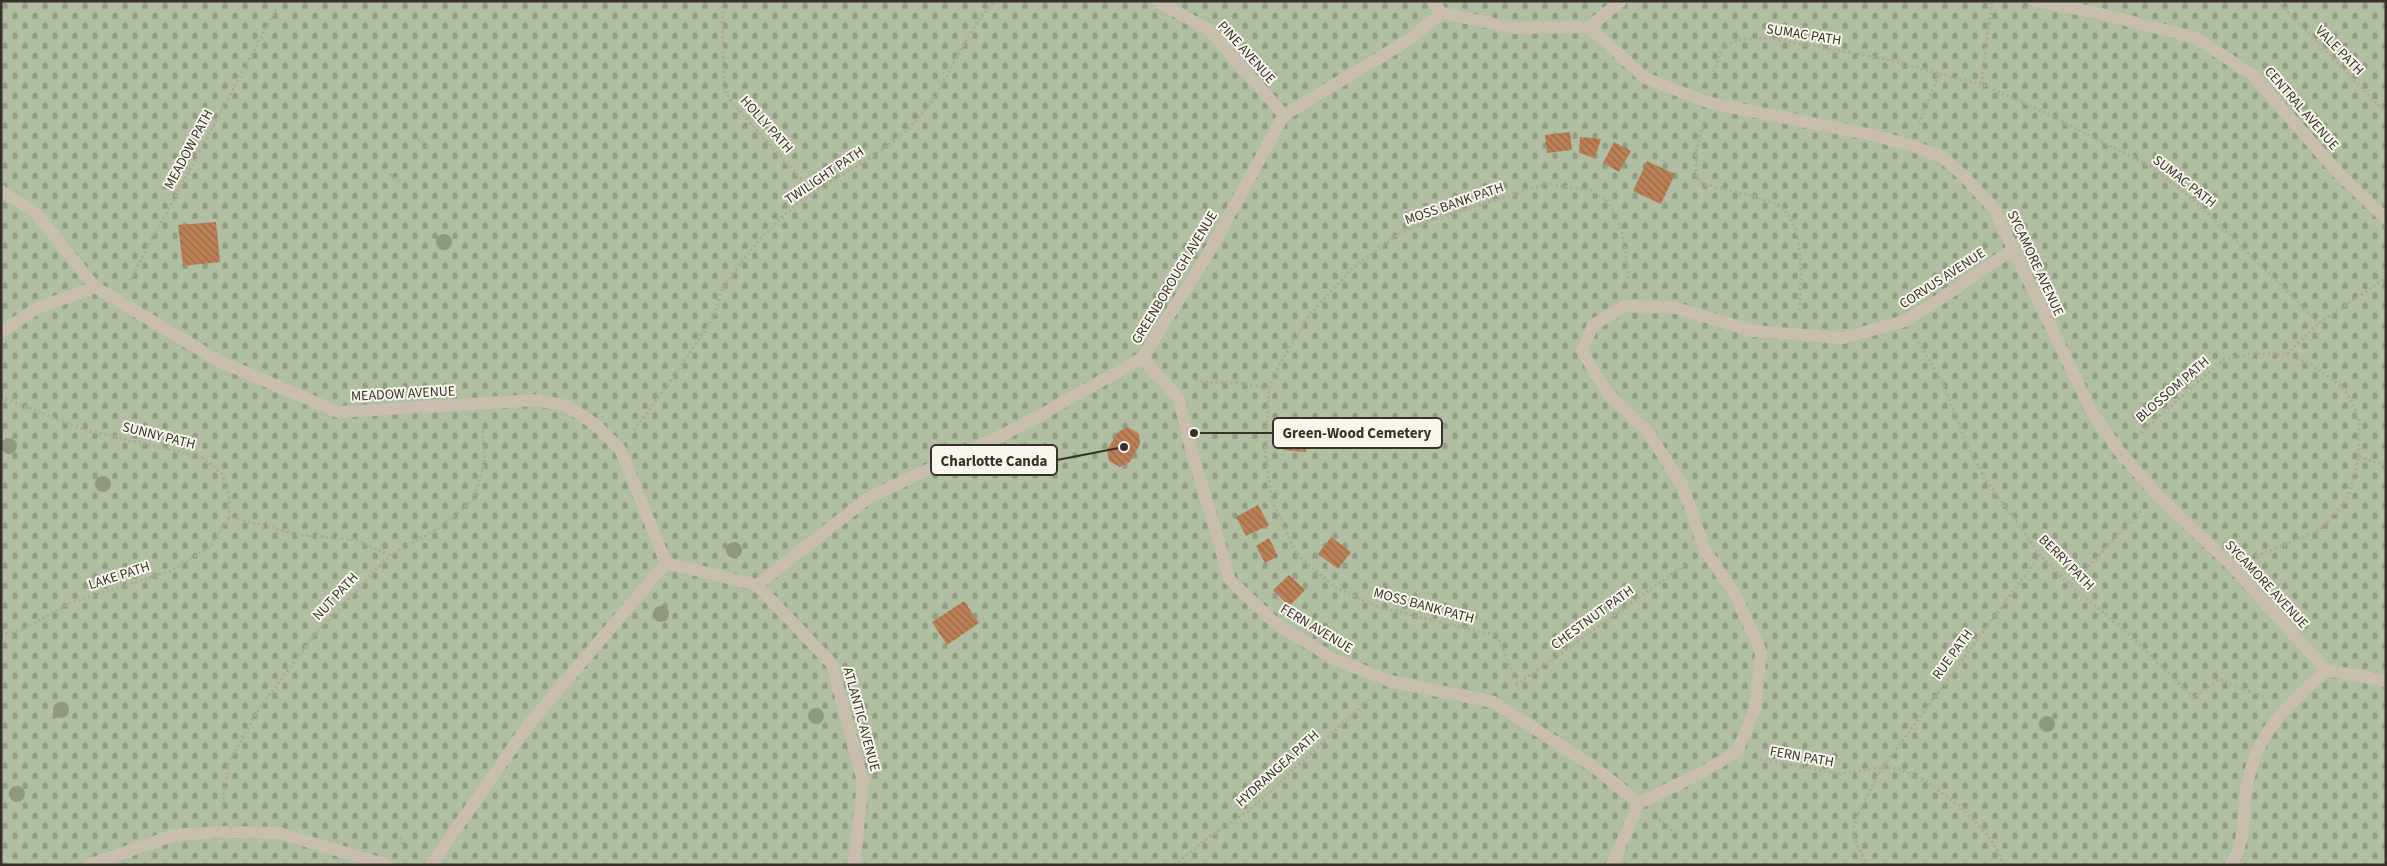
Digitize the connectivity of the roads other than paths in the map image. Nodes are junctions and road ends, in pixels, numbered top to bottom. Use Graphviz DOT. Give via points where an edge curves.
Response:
graph roads {
  1 [pos="1157,1"];
  2 [pos="1432,1"];
  3 [pos="1621,1"];
  4 [pos="2036,1"];
  5 [pos="1442,13"];
  6 [pos="1589,27"];
  7 [pos="1284,115"];
  8 [pos="1,192"];
  9 [pos="2386,219"];
  10 [pos="2013,249"];
  11 [pos="95,287"];
  12 [pos="1,332"];
  13 [pos="1142,358"];
  14 [pos="666,563"];
  15 [pos="757,585"];
  16 [pos="2326,670"];
  17 [pos="2386,681"];
  18 [pos="1639,803"];
  19 [pos="88,865"];
  20 [pos="387,865"];
  21 [pos="431,865"];
  22 [pos="854,865"];
  23 [pos="1612,865"];
  24 [pos="2231,865"];
  1 -- 7 [label="lane, PINE AVENUE" via="1209,30"];
  2 -- 5 [label="lane"];
  3 -- 6 [label="lane"];
  4 -- 9 [label="lane, CENTRAL AVENUE" via="2194,37 2254,74 2338,173"];
  5 -- 6 [label="lane" via="1514,28"];
  5 -- 7 [label="lane" via="1407,41"];
  6 -- 10 [label="lane, SYCAMORE AVENUE" via="1645,78 1710,103 1872,135 1942,157 1994,209"];
  7 -- 13 [label="lane, GREENBOROUGH AVENUE" via="1208,254"];
  8 -- 11 [label="lane" via="35,212"];
  10 -- 16 [label="lane, SYCAMORE AVENUE" via="2092,412 2119,452 2157,494 2230,564"];
  10 -- 18 [label="lane, CORVUS AVENUE" via="1905,320 1843,338 1753,331 1676,308 1625,306 1593,325 1582,350 1608,394 1648,432 1684,487 1705,550 1737,598 1761,652 1755,709 1737,752"];
  11 -- 12 [label="lane" via="38,308"];
  11 -- 14 [label="lane, MEADOW AVENUE" via="219,361 338,412 537,400 567,406 596,426 620,449"];
  13 -- 15 [label="lane, GREENBOROUGH AVENUE" via="1023,425 868,498"];
  13 -- 18 [label="lane, FERN AVENUE" via="1179,399 1230,580 1275,623 1334,659 1389,681 1493,702 1594,768"];
  14 -- 15 [label="lane"];
  14 -- 21 [label="lane" via="529,724"];
  15 -- 22 [label="lane, ATLANTIC AVENUE" via="832,664 863,782"];
  16 -- 17 [label="lane"];
  16 -- 24 [label="lane" via="2282,710 2259,746 2248,780 2240,851"];
  18 -- 23 [label="lane"];
  19 -- 20 [label="lane" via="175,835 218,832 279,833"];
}
